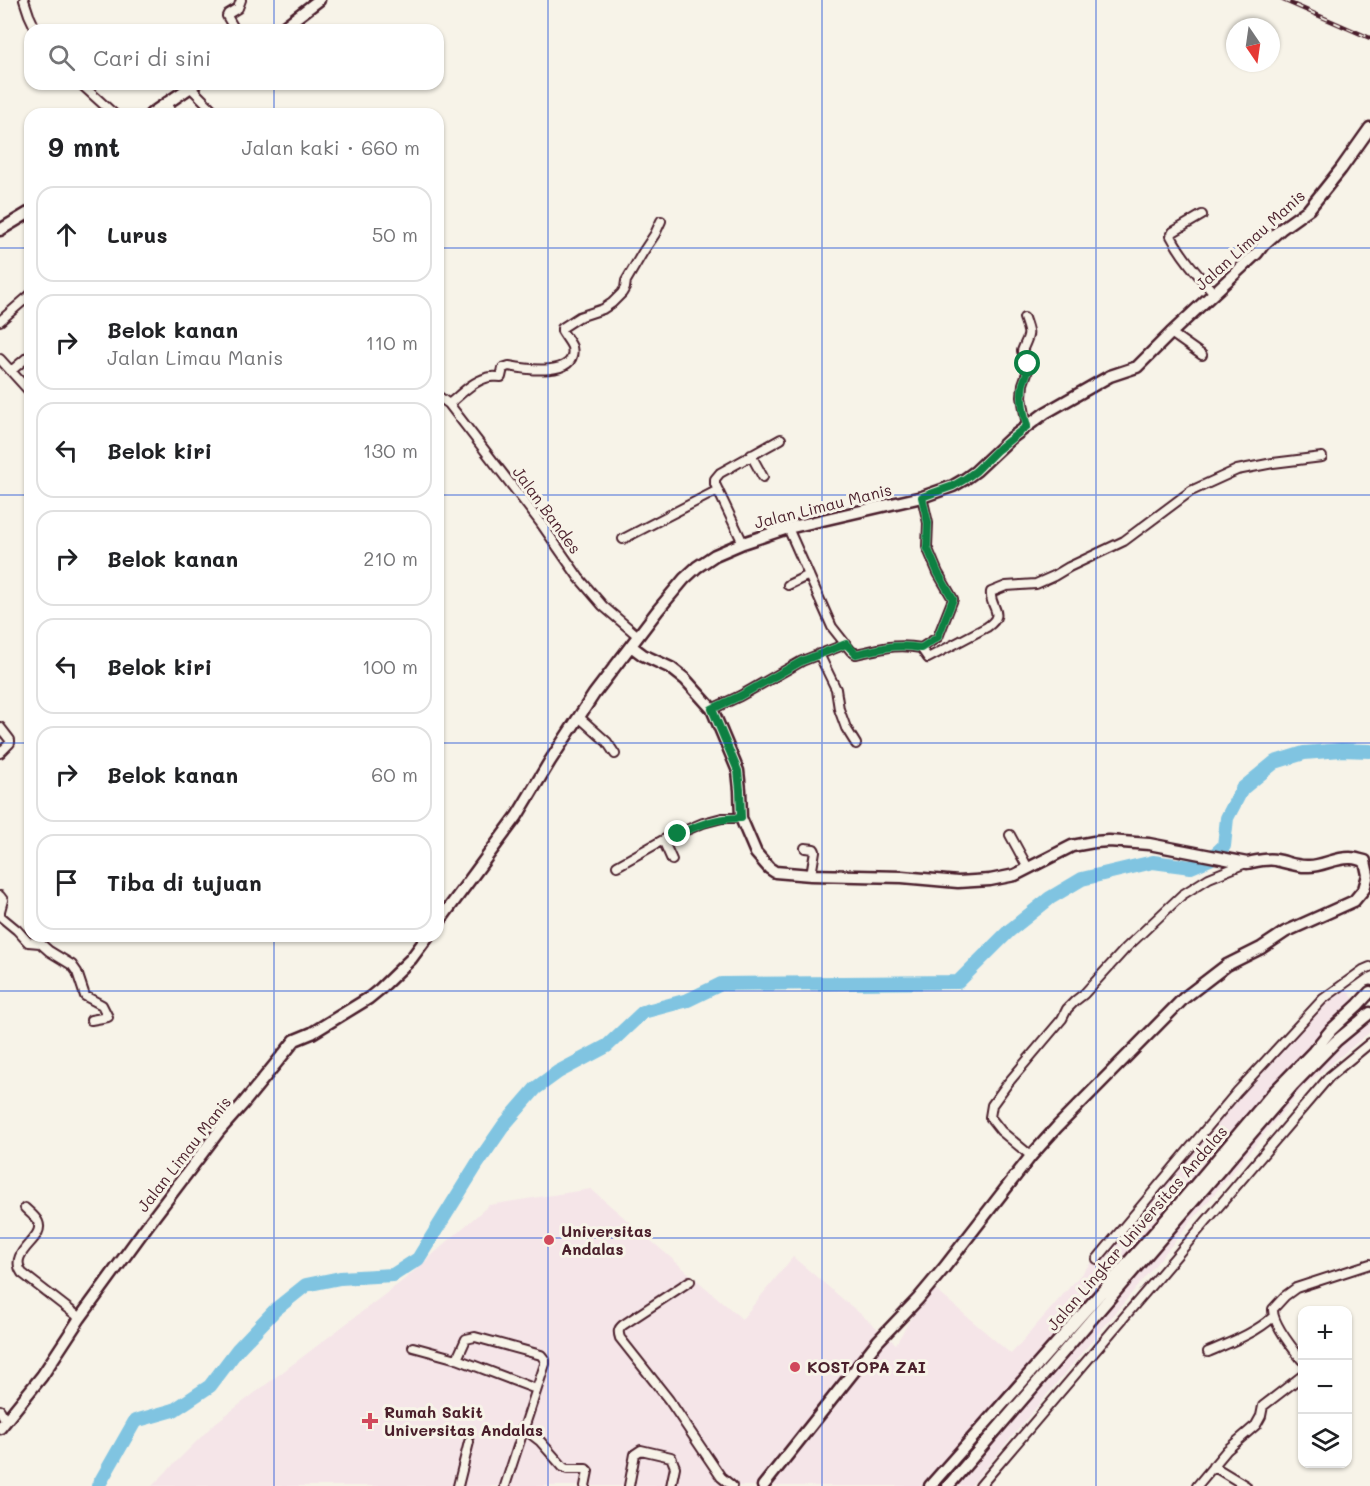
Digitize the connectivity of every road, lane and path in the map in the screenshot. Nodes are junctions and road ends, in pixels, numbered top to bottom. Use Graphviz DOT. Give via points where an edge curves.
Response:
graph roads {
  1 [pos="24,0"];
  2 [pos="241,0"];
  3 [pos="319,0"];
  4 [pos="33,24"];
  5 [pos="232,24"];
  6 [pos="289,24"];
  7 [pos="88,90"];
  8 [pos="184,90"];
  9 [pos="196,90"];
  10 [pos="166,102"];
  11 [pos="107,108"];
  12 [pos="158,108"];
  13 [pos="169,108"];
  14 [pos="212,108"];
  15 [pos="1370,128"];
  16 [pos="1202,215"];
  17 [pos="24,216"];
  18 [pos="661,221"];
  19 [pos="0,230"];
  20 [pos="1213,292"];
  21 [pos="24,300"];
  22 [pos="1024,318"];
  23 [pos="0,321"];
  24 [pos="1171,333"];
  25 [pos="1202,355"];
  26 [pos="0,359"];
  27 [pos="24,360"];
  28 [pos="11,371"];
  29 [pos="24,385"];
  30 [pos="444,400"];
  31 [pos="449,404"];
  32 [pos="1027,426"];
  33 [pos="781,439"];
  34 [pos="751,455"];
  35 [pos="1322,458"];
  36 [pos="763,477"];
  37 [pos="718,490"];
  38 [pos="922,497"];
  39 [pos="788,528"];
  40 [pos="623,539"];
  41 [pos="743,543"];
  42 [pos="809,575"];
  43 [pos="788,585"];
  44 [pos="638,636"];
  45 [pos="846,644"];
  46 [pos="631,646"];
  47 [pos="921,648"];
  48 [pos="819,654"];
  49 [pos="712,709"];
  50 [pos="579,717"];
  51 [pos="0,728"];
  52 [pos="856,744"];
  53 [pos="0,753"];
  54 [pos="615,754"];
  55 [pos="741,817"];
  56 [pos="1010,835"];
  57 [pos="663,840"];
  58 [pos="805,848"];
  59 [pos="672,860"];
  60 [pos="1247,862"];
  61 [pos="1367,862"];
  62 [pos="618,866"];
  63 [pos="1028,868"];
  64 [pos="811,875"];
  65 [pos="0,896"];
  66 [pos="0,912"];
  67 [pos="444,915"];
  68 [pos="24,938"];
  69 [pos="28,942"];
  70 [pos="421,942"];
  71 [pos="1370,967"];
  72 [pos="1370,992"];
  73 [pos="1370,1013"];
  74 [pos="91,1020"];
  75 [pos="1370,1043"];
  76 [pos="1031,1156"];
  77 [pos="25,1208"];
  78 [pos="1097,1259"];
  79 [pos="1370,1264"];
  80 [pos="690,1281"];
  81 [pos="1273,1317"];
  82 [pos="80,1318"];
  83 [pos="413,1347"];
  84 [pos="1208,1352"];
  85 [pos="1298,1355"];
  86 [pos="457,1359"];
  87 [pos="1298,1379"];
  88 [pos="536,1389"];
  89 [pos="0,1410"];
  90 [pos="3,1425"];
  91 [pos="523,1428"];
  92 [pos="469,1442"];
  93 [pos="1213,1466"];
  94 [pos="458,1486"];
  95 [pos="505,1486"];
  96 [pos="585,1486"];
  97 [pos="629,1486"];
  98 [pos="671,1486"];
  99 [pos="732,1486"];
  100 [pos="763,1486"];
  101 [pos="930,1486"];
  102 [pos="948,1486"];
  103 [pos="980,1486"];
  104 [pos="1197,1486"];
  105 [pos="1246,1486"];
  1 -- 4 [label="street"];
  2 -- 5 [label="street" via="238,8 227,16"];
  3 -- 6 [label="street"];
  7 -- 11 [label="street"];
  8 -- 10 [label="street"];
  9 -- 14 [label="street"];
  10 -- 12 [label="street"];
  10 -- 13 [label="street"];
  15 -- 20 [label="street, Jalan Limau Manis" via="1309,209 1281,229"];
  16 -- 20 [label="street" via="1171,236"];
  17 -- 19 [label="street"];
  18 -- 31 [label="street" via="622,293 603,309 562,328 573,351 567,363 545,370 503,368 501,377 483,379"];
  20 -- 24 [label="street, Jalan Limau Manis"];
  21 -- 23 [label="street"];
  22 -- 32 [label="street" via="1029,331 1022,351 1028,364 1022,397"];
  24 -- 25 [label="street"];
  24 -- 32 [label="street, Jalan Limau Manis" via="1137,367 1110,376"];
  26 -- 28 [label="street"];
  27 -- 28 [label="street"];
  28 -- 29 [label="street"];
  30 -- 31 [label="street, Jalan Bandes"];
  31 -- 44 [label="street, Jalan Bandes" via="579,578 603,606"];
  32 -- 38 [label="street, Jalan Limau Manis" via="965,479"];
  33 -- 34 [label="street"];
  34 -- 36 [label="street"];
  34 -- 37 [label="street" via="717,476"];
  35 -- 47 [label="street" via="1237,470 1191,491 1124,541 1036,584 1006,586 991,592 997,612 994,622 987,627 928,658"];
  37 -- 40 [label="street"];
  37 -- 41 [label="street"];
  38 -- 39 [label="street, Jalan Limau Manis"];
  38 -- 47 [label="street" via="928,523 927,547 953,599 938,637"];
  39 -- 41 [label="street, Jalan Limau Manis"];
  39 -- 42 [label="street"];
  41 -- 44 [label="street, Jalan Limau Manis" via="697,567"];
  42 -- 43 [label="street"];
  42 -- 45 [label="street" via="832,627"];
  44 -- 46 [label="street, Jalan Limau Manis"];
  45 -- 47 [label="street" via="856,654 890,646"];
  45 -- 48 [label="street"];
  46 -- 49 [label="street" via="671,668"];
  46 -- 50 [label="street, Jalan Limau Manis"];
  48 -- 49 [label="street"];
  48 -- 52 [label="street" via="837,689 838,709"];
  49 -- 55 [label="street" via="738,771"];
  50 -- 54 [label="street"];
  50 -- 67 [label="street, Jalan Limau Manis" via="518,816"];
  51 -- 53 [label="street" via="10,743"];
  55 -- 57 [label="street" via="722,818"];
  55 -- 64 [label="street" via="756,853 769,868"];
  56 -- 63 [label="street"];
  57 -- 59 [label="street"];
  57 -- 62 [label="street"];
  58 -- 64 [label="street" via="815,850"];
  60 -- 61 [label="street" via="1275,860 1308,867 1340,858"];
  60 -- 63 [label="street" via="1149,844 1109,841 1072,846"];
  60 -- 76 [label="street" via="1182,895 1067,1009 1008,1083 992,1106 990,1117"];
  61 -- 76 [label="street" via="1364,889 1354,901 1285,932 1227,965 1184,998"];
  63 -- 64 [label="street" via="1007,878 958,882 902,876"];
  65 -- 66 [label="street"];
  66 -- 68 [label="street"];
  69 -- 74 [label="street" via="40,943 72,965 86,996 102,1005 108,1017"];
  70 -- 82 [label="street, Jalan Limau Manis" via="411,959 374,994 295,1040 219,1131"];
  71 -- 78 [label="street" via="1316,1006"];
  72 -- 101 [label="street, Jalan Lingkar Universitas Andalas" via="1273,1094"];
  73 -- 102 [label="street, Jalan Lingkar Universitas Andalas" via="1293,1085"];
  75 -- 103 [label="street" via="1330,1076"];
  76 -- 100 [label="street" via="944,1268 878,1341"];
  77 -- 82 [label="street" via="39,1228 20,1256 22,1273"];
  79 -- 81 [label="street" via="1296,1288 1273,1310"];
  80 -- 99 [label="street" via="618,1332 721,1477"];
  81 -- 84 [label="street"];
  81 -- 85 [label="street"];
  82 -- 90 [label="street, Jalan Limau Manis" via="42,1376"];
  83 -- 86 [label="street"];
  86 -- 88 [label="street"];
  86 -- 88 [label="street" via="466,1339 475,1337 541,1355 545,1364"];
  87 -- 93 [label="street" via="1263,1406 1256,1425"];
  88 -- 91 [label="street"];
  89 -- 90 [label="street"];
  91 -- 95 [label="street"];
  91 -- 96 [label="street" via="563,1467 586,1469"];
  92 -- 94 [label="street"];
  93 -- 104 [label="street"];
  93 -- 105 [label="street"];
  97 -- 98 [label="street" via="635,1454 641,1450 671,1457 675,1467"];
}
